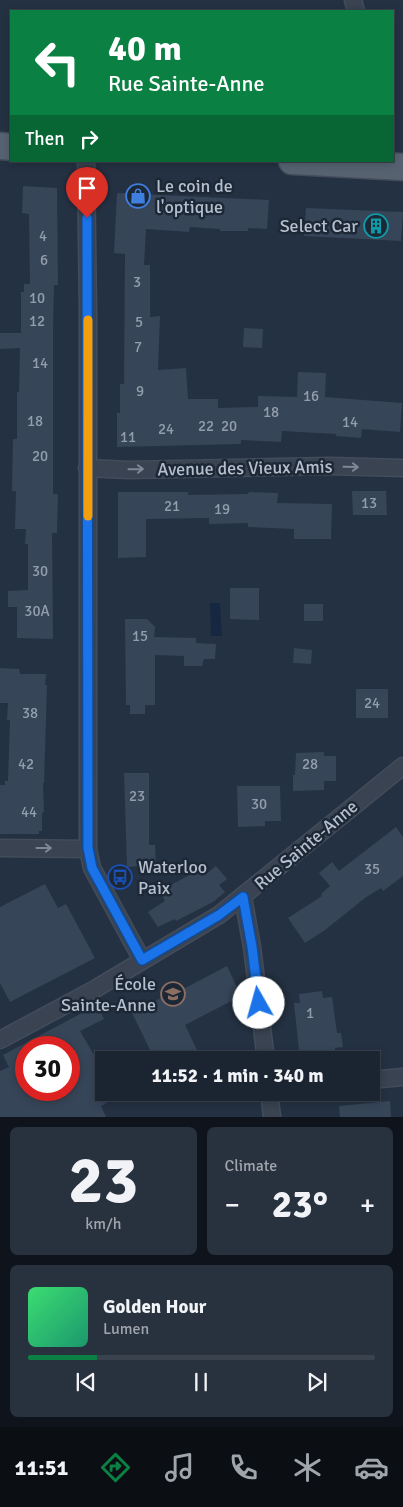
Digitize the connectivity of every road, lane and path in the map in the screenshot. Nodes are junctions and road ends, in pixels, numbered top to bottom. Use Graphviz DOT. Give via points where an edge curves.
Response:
graph roads {
  1 [pos="86,162"];
  2 [pos="330,162"];
  3 [pos="368,163"];
  4 [pos="403,167"];
  5 [pos="87,468"];
  6 [pos="403,468"];
  7 [pos="403,766"];
  8 [pos="0,848"];
  9 [pos="88,848"];
  10 [pos="243,897"];
  11 [pos="142,960"];
  12 [pos="0,1040"];
  13 [pos="265,1051"];
  14 [pos="403,1077"];
  15 [pos="380,1079"];
  16 [pos="270,1101"];
  17 [pos="272,1117"];
  1 -- 5 [label="street"];
  2 -- 3 [label="main road"];
  3 -- 4 [label="main road"];
  5 -- 6 [label="street, Avenue des Vieux Amis, one-way"];
  5 -- 9 [label="street"];
  7 -- 10 [label="street, Rue Sainte-Anne"];
  8 -- 9 [label="street, one-way"];
  9 -- 11 [label="street" via="92,868"];
  10 -- 11 [label="street, Rue Sainte-Anne" via="219,915"];
  10 -- 13 [label="street"];
  11 -- 12 [label="street, Rue Sainte-Anne"];
  14 -- 15 [label="street"];
  16 -- 17 [label="street"];
}
